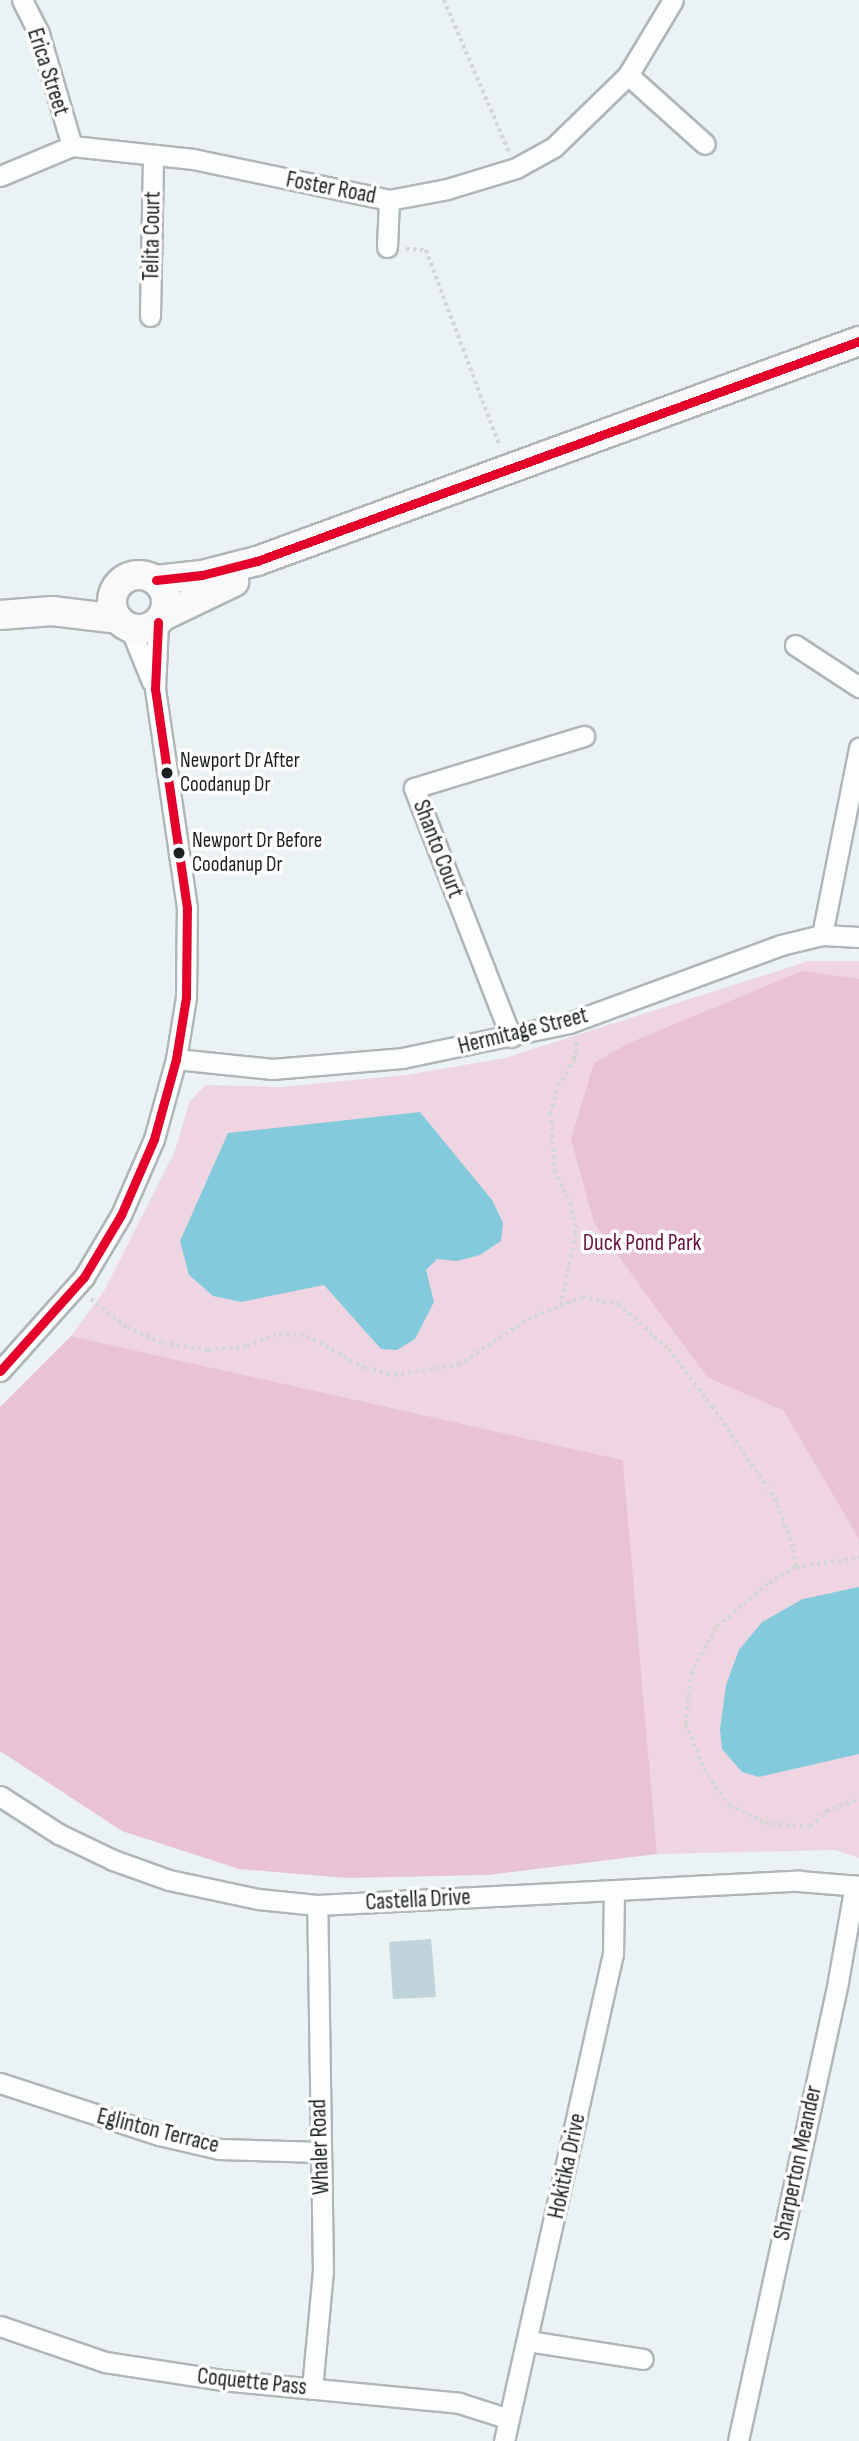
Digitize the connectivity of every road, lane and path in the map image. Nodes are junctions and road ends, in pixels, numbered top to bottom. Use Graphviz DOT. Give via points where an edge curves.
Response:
graph roads {
  1 [pos="22,0"];
  2 [pos="444,0"];
  3 [pos="673,0"];
  4 [pos="628,75"];
  5 [pos="705,144"];
  6 [pos="72,146"];
  7 [pos="153,155"];
  8 [pos="516,168"];
  9 [pos="0,176"];
  10 [pos="388,200"];
  11 [pos="387,247"];
  12 [pos="150,316"];
  13 [pos="859,341"];
  14 [pos="859,356"];
  15 [pos="509,469"];
  16 [pos="156,580"];
  17 [pos="114,590"];
  18 [pos="0,601"];
  19 [pos="0,615"];
  20 [pos="161,619"];
  21 [pos="124,624"];
  22 [pos="795,645"];
  23 [pos="859,687"];
  24 [pos="155,690"];
  25 [pos="584,736"];
  26 [pos="859,748"];
  27 [pos="822,936"];
  28 [pos="859,937"];
  29 [pos="573,1033"];
  30 [pos="512,1037"];
  31 [pos="176,1059"];
  32 [pos="86,1295"];
  33 [pos="560,1306"];
  34 [pos="0,1371"];
  35 [pos="859,1558"];
  36 [pos="796,1567"];
  37 [pos="0,1796"];
  38 [pos="859,1799"];
  39 [pos="857,1885"];
  40 [pos="614,1890"];
  41 [pos="317,1905"];
  42 [pos="0,2083"];
  43 [pos="321,2152"];
  44 [pos="0,2326"];
  45 [pos="528,2341"];
  46 [pos="643,2359"];
  47 [pos="312,2389"];
  48 [pos="509,2419"];
  49 [pos="504,2441"];
  50 [pos="738,2441"];
  1 -- 6 [label="street, Erica Street" via="39,34"];
  2 -- 8 [label="path"];
  3 -- 4 [label="street, Foster Road"];
  4 -- 5 [label="street"];
  4 -- 8 [label="street, Foster Road" via="554,147"];
  6 -- 7 [label="street, Foster Road"];
  6 -- 9 [label="street, Foster Road"];
  7 -- 10 [label="street, Foster Road"];
  7 -- 12 [label="street, Telita Court"];
  8 -- 10 [label="street, Foster Road" via="447,189"];
  10 -- 11 [label="street"];
  11 -- 15 [label="path" via="426,250"];
  13 -- 15 [label="main road"];
  14 -- 20 [label="main road" via="209,590"];
  15 -- 16 [label="main road" via="257,561 202,575"];
  16 -- 17 [label="main road" via="132,576"];
  16 -- 20 [label="main road" via="165,593"];
  17 -- 18 [label="main road"];
  17 -- 21 [label="main road" via="112,606"];
  19 -- 21 [label="main road" via="63,612"];
  20 -- 21 [label="main road" via="145,629"];
  20 -- 24 [label="street"];
  21 -- 24 [label="street"];
  22 -- 23 [label="street"];
  24 -- 31 [label="street" via="187,908 186,996"];
  25 -- 30 [label="street, Shanto Court" via="414,788"];
  26 -- 27 [label="street"];
  27 -- 28 [label="street, Hermitage Street"];
  27 -- 30 [label="street, Hermitage Street" via="780,946 569,1023"];
  29 -- 33 [label="path" via="579,1043 550,1114 555,1173 571,1205 576,1234"];
  30 -- 31 [label="street, Hermitage Street" via="402,1058 298,1068 229,1068"];
  31 -- 34 [label="street" via="154,1139 121,1215 84,1277"];
  32 -- 33 [label="path" via="127,1327 163,1343 208,1350 247,1346 279,1334 307,1336 366,1368 394,1375 458,1365 528,1319"];
  33 -- 36 [label="path" via="582,1297 618,1304 669,1349 775,1498"];
  35 -- 36 [label="path"];
  36 -- 38 [label="path" via="716,1628 692,1672 686,1724 704,1769 729,1805 765,1823 810,1827 826,1811"];
  37 -- 41 [label="street, Castella Drive" via="59,1834 169,1880 258,1899"];
  39 -- 40 [label="street, Castella Drive" via="799,1881"];
  39 -- 50 [label="street, Sharperton Meander"];
  40 -- 41 [label="street, Castella Drive"];
  40 -- 45 [label="street, Hokitika Drive" via="613,1954"];
  41 -- 43 [label="street, Whaler Road"];
  42 -- 43 [label="street, Eglinton Terrace" via="159,2135 219,2149"];
  43 -- 47 [label="street, Whaler Road" via="323,2271"];
  44 -- 47 [label="street, Coquette Pass" via="105,2362"];
  45 -- 46 [label="street"];
  45 -- 48 [label="street, Hokitika Drive"];
  47 -- 48 [label="street, Coquette Pass" via="459,2403"];
  48 -- 49 [label="street, Hokitika Drive"];
}
